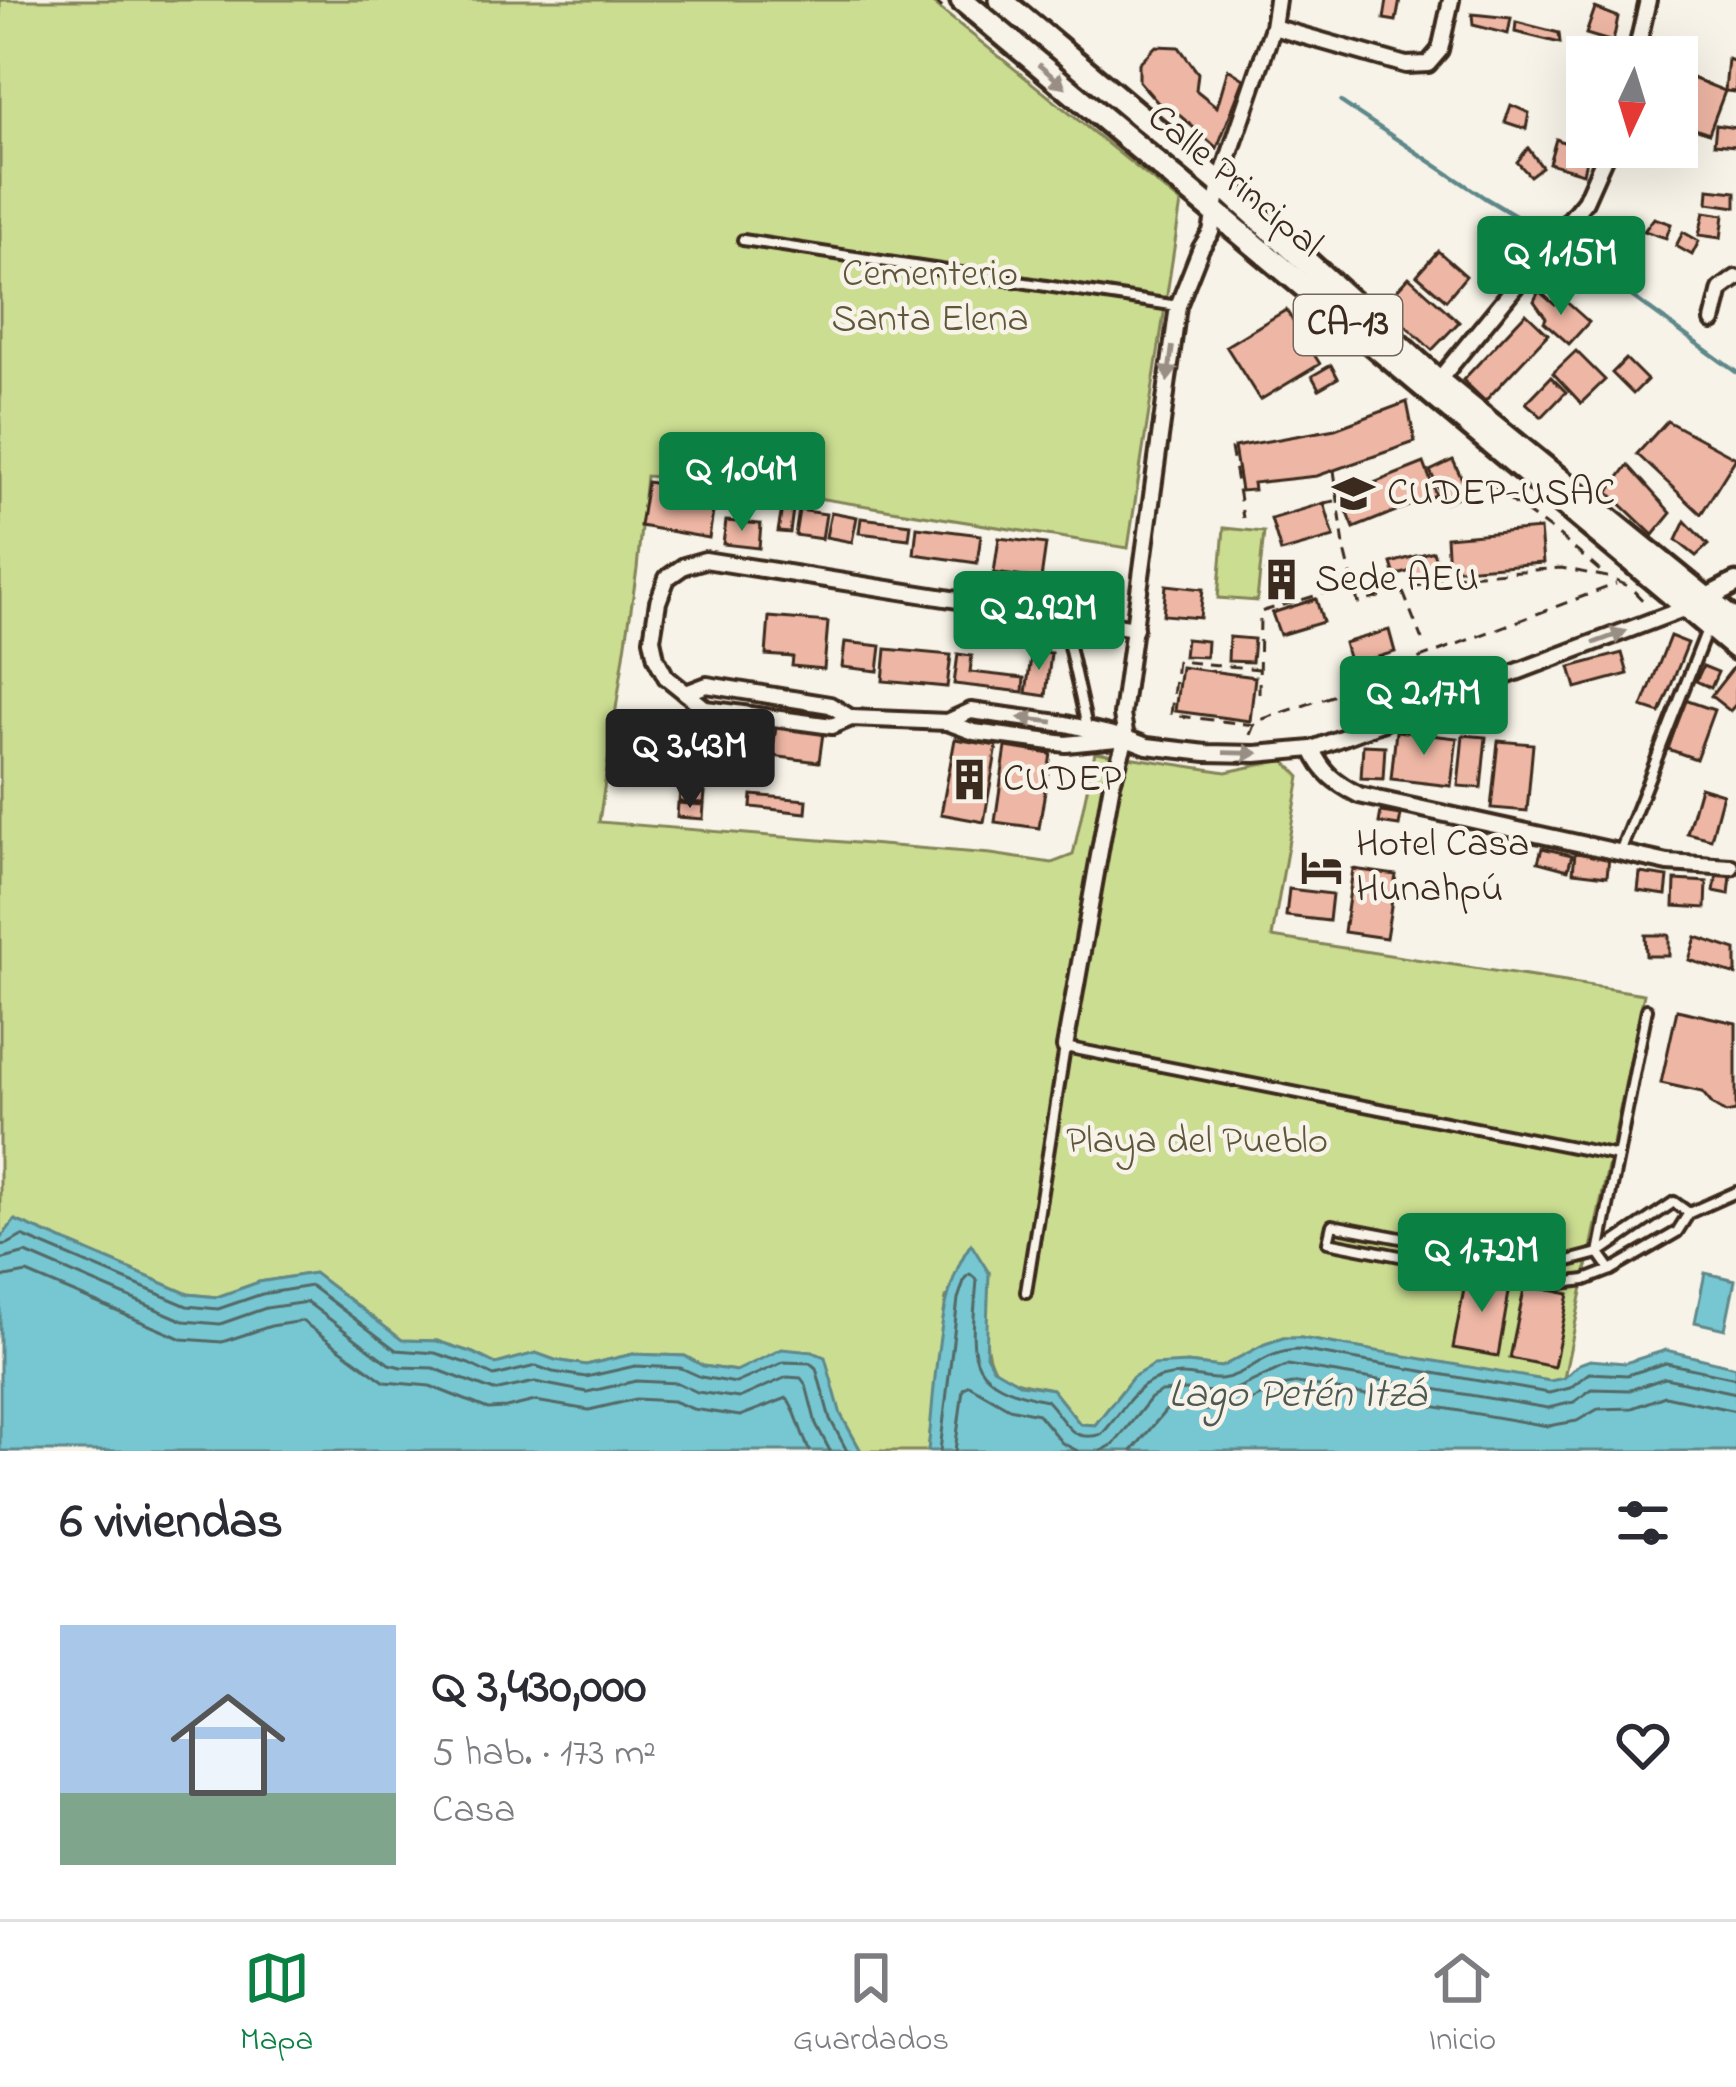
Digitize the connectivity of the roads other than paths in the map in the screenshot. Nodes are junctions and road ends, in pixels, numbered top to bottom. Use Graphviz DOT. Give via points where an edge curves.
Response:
graph roads {
  1 [pos="962,0"];
  2 [pos="1000,0"];
  3 [pos="1277,0"];
  4 [pos="1451,0"];
  5 [pos="1648,0"];
  6 [pos="1273,27"];
  7 [pos="1640,36"];
  8 [pos="1600,168"];
  9 [pos="1220,183"];
  10 [pos="1215,214"];
  11 [pos="743,240"];
  12 [pos="1736,278"];
  13 [pos="1178,306"];
  14 [pos="1713,321"];
  15 [pos="1438,381"];
  16 [pos="1736,583"];
  17 [pos="1697,603"];
  18 [pos="1062,616"];
  19 [pos="1736,622"];
  20 [pos="1709,626"];
  21 [pos="1135,628"];
  22 [pos="1736,648"];
  23 [pos="686,693"];
  24 [pos="851,718"];
  25 [pos="946,722"];
  26 [pos="1088,729"];
  27 [pos="1126,738"];
  28 [pos="1312,749"];
  29 [pos="1620,852"];
  30 [pos="1731,867"];
  31 [pos="1647,1009"];
  32 [pos="1065,1047"];
  33 [pos="1618,1156"];
  34 [pos="1736,1192"];
  35 [pos="1688,1213"];
  36 [pos="1464,1250"];
  37 [pos="1598,1253"];
  38 [pos="1460,1268"];
  39 [pos="1611,1270"];
  40 [pos="1026,1292"];
  1 -- 10 [label="main road, Calle Principal / CA-13, one-way"];
  2 -- 9 [label="main road, Calle Principal / CA-13"];
  3 -- 6 [label="street"];
  4 -- 6 [label="street" via="1440,50 1428,64"];
  5 -- 7 [label="street"];
  6 -- 9 [label="street"];
  8 -- 15 [label="street" via="1585,201"];
  9 -- 10 [label="street"];
  9 -- 15 [label="main road, Calle Principal / CA-13"];
  10 -- 13 [label="street"];
  10 -- 17 [label="main road, Calle Principal / CA-13"];
  11 -- 13 [label="lane"];
  12 -- 14 [label="street" via="1721,289"];
  13 -- 21 [label="street, one-way"];
  15 -- 17 [label="main road, Calle Principal / CA-13"];
  16 -- 17 [label="street"];
  17 -- 19 [label="main road, Calle Principal / CA-13"];
  17 -- 20 [label="main road, Calle Principal / CA-13"];
  28 -- 17 [label="street, one-way"];
  18 -- 21 [label="street"];
  18 -- 23 [label="street" via="705,560 667,578 652,639 666,676"];
  18 -- 26 [label="lane"];
  20 -- 22 [label="main road, Calle Principal / CA-13"];
  20 -- 29 [label="lane"];
  21 -- 27 [label="street"];
  23 -- 24 [label="street" via="707,685 830,705"];
  23 -- 24 [label="street" via="706,709 832,726"];
  24 -- 25 [label="street"];
  26 -- 25 [label="street, one-way" via="971,711"];
  25 -- 27 [label="street" via="1066,744"];
  26 -- 27 [label="street"];
  27 -- 28 [label="street, one-way" via="1206,753"];
  27 -- 32 [label="street"];
  28 -- 29 [label="street" via="1321,769 1359,795"];
  29 -- 30 [label="street"];
  31 -- 33 [label="lane"];
  32 -- 33 [label="lane"];
  32 -- 40 [label="lane"];
  33 -- 37 [label="lane"];
  34 -- 35 [label="lane"];
  35 -- 37 [label="lane" via="1674,1202"];
  35 -- 39 [label="lane" via="1677,1232"];
  36 -- 37 [label="lane" via="1562,1263"];
  36 -- 38 [label="lane"];
  36 -- 38 [label="lane" via="1332,1225 1328,1242"];
  37 -- 39 [label="lane"];
  38 -- 39 [label="lane" via="1555,1284"];
}
